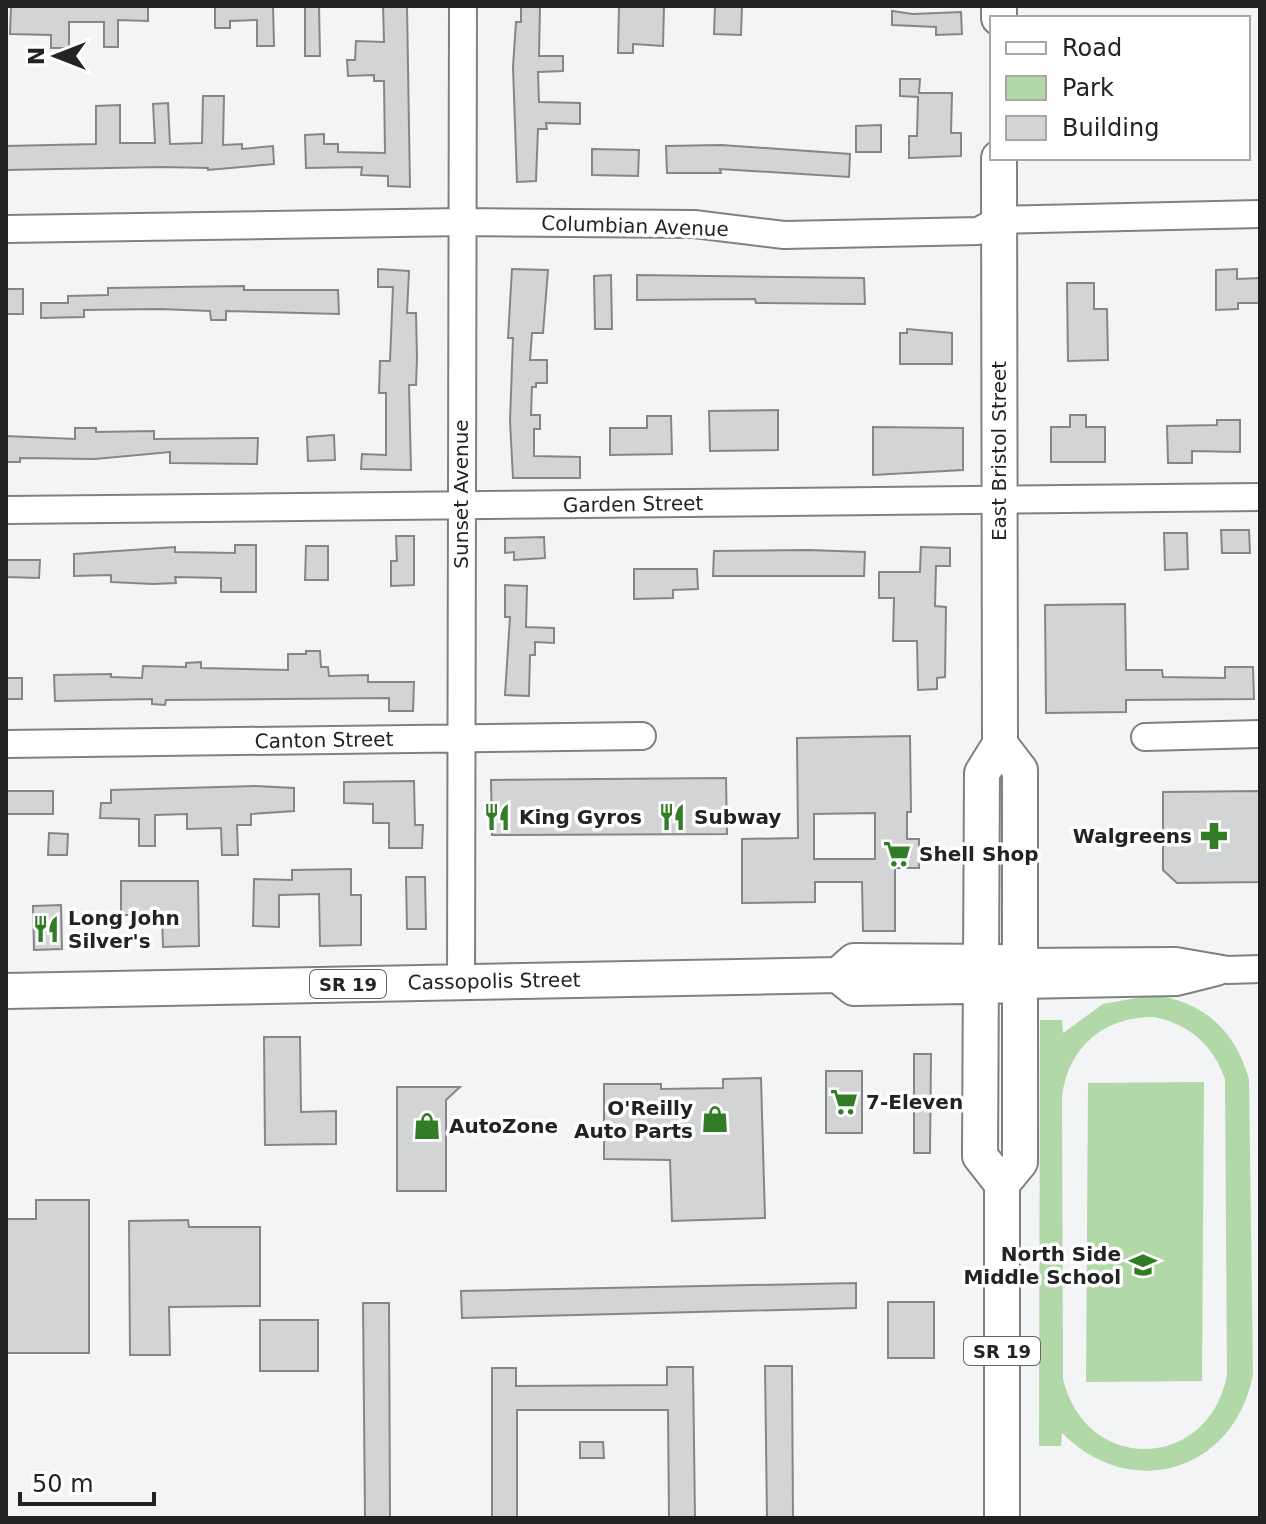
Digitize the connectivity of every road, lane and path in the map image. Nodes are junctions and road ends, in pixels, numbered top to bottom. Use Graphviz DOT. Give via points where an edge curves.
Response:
graph roads {
  1 [pos="463,6"];
  2 [pos="999,160"];
  3 [pos="1260,214"];
  4 [pos="999,220"];
  5 [pos="463,222"];
  6 [pos="6,229"];
  7 [pos="1260,497"];
  8 [pos="998,499"];
  9 [pos="461,506"];
  10 [pos="6,510"];
  11 [pos="1260,734"];
  12 [pos="642,736"];
  13 [pos="1145,737"];
  14 [pos="461,738"];
  15 [pos="6,744"];
  16 [pos="1000,744"];
  17 [pos="1260,969"];
  18 [pos="980,974"];
  19 [pos="1019,974"];
  20 [pos="461,982"];
  21 [pos="6,991"];
  22 [pos="1002,1184"];
  23 [pos="1002,1518"];
  1 -- 5 [label="street, Sunset Avenue"];
  2 -- 4 [label="main road, East Bristol Street"];
  3 -- 4 [label="street, Columbian Avenue"];
  4 -- 5 [label="street, Columbian Avenue" via="978,231 784,235 694,224"];
  4 -- 8 [label="main road, East Bristol Street"];
  5 -- 6 [label="street, Columbian Avenue"];
  5 -- 9 [label="street, Sunset Avenue"];
  7 -- 8 [label="street, Garden Street"];
  8 -- 9 [label="street, Garden Street"];
  8 -- 16 [label="main road, East Bristol Street"];
  9 -- 10 [label="street, Garden Street"];
  9 -- 14 [label="street, Sunset Avenue"];
  11 -- 13 [label="street"];
  12 -- 14 [label="street, Canton Street"];
  14 -- 15 [label="street, Canton Street"];
  14 -- 20 [label="street, Sunset Avenue"];
  16 -- 18 [label="main road, East Bristol Street" via="982,773"];
  16 -- 19 [label="main road" via="1020,770"];
  17 -- 19 [label="street, Cassopolis Street" via="1177,982"];
  18 -- 19 [label="main road, Cassopolis Street / SR 19"];
  18 -- 20 [label="main road, Cassopolis Street / SR 19" via="854,988 838,975"];
  18 -- 22 [label="main road, East Bristol Street" via="980,1156"];
  19 -- 22 [label="main road, SR 19" via="1020,1162"];
  20 -- 21 [label="main road, Cassopolis Street / SR 19"];
  22 -- 23 [label="main road, SR 19"];
}
